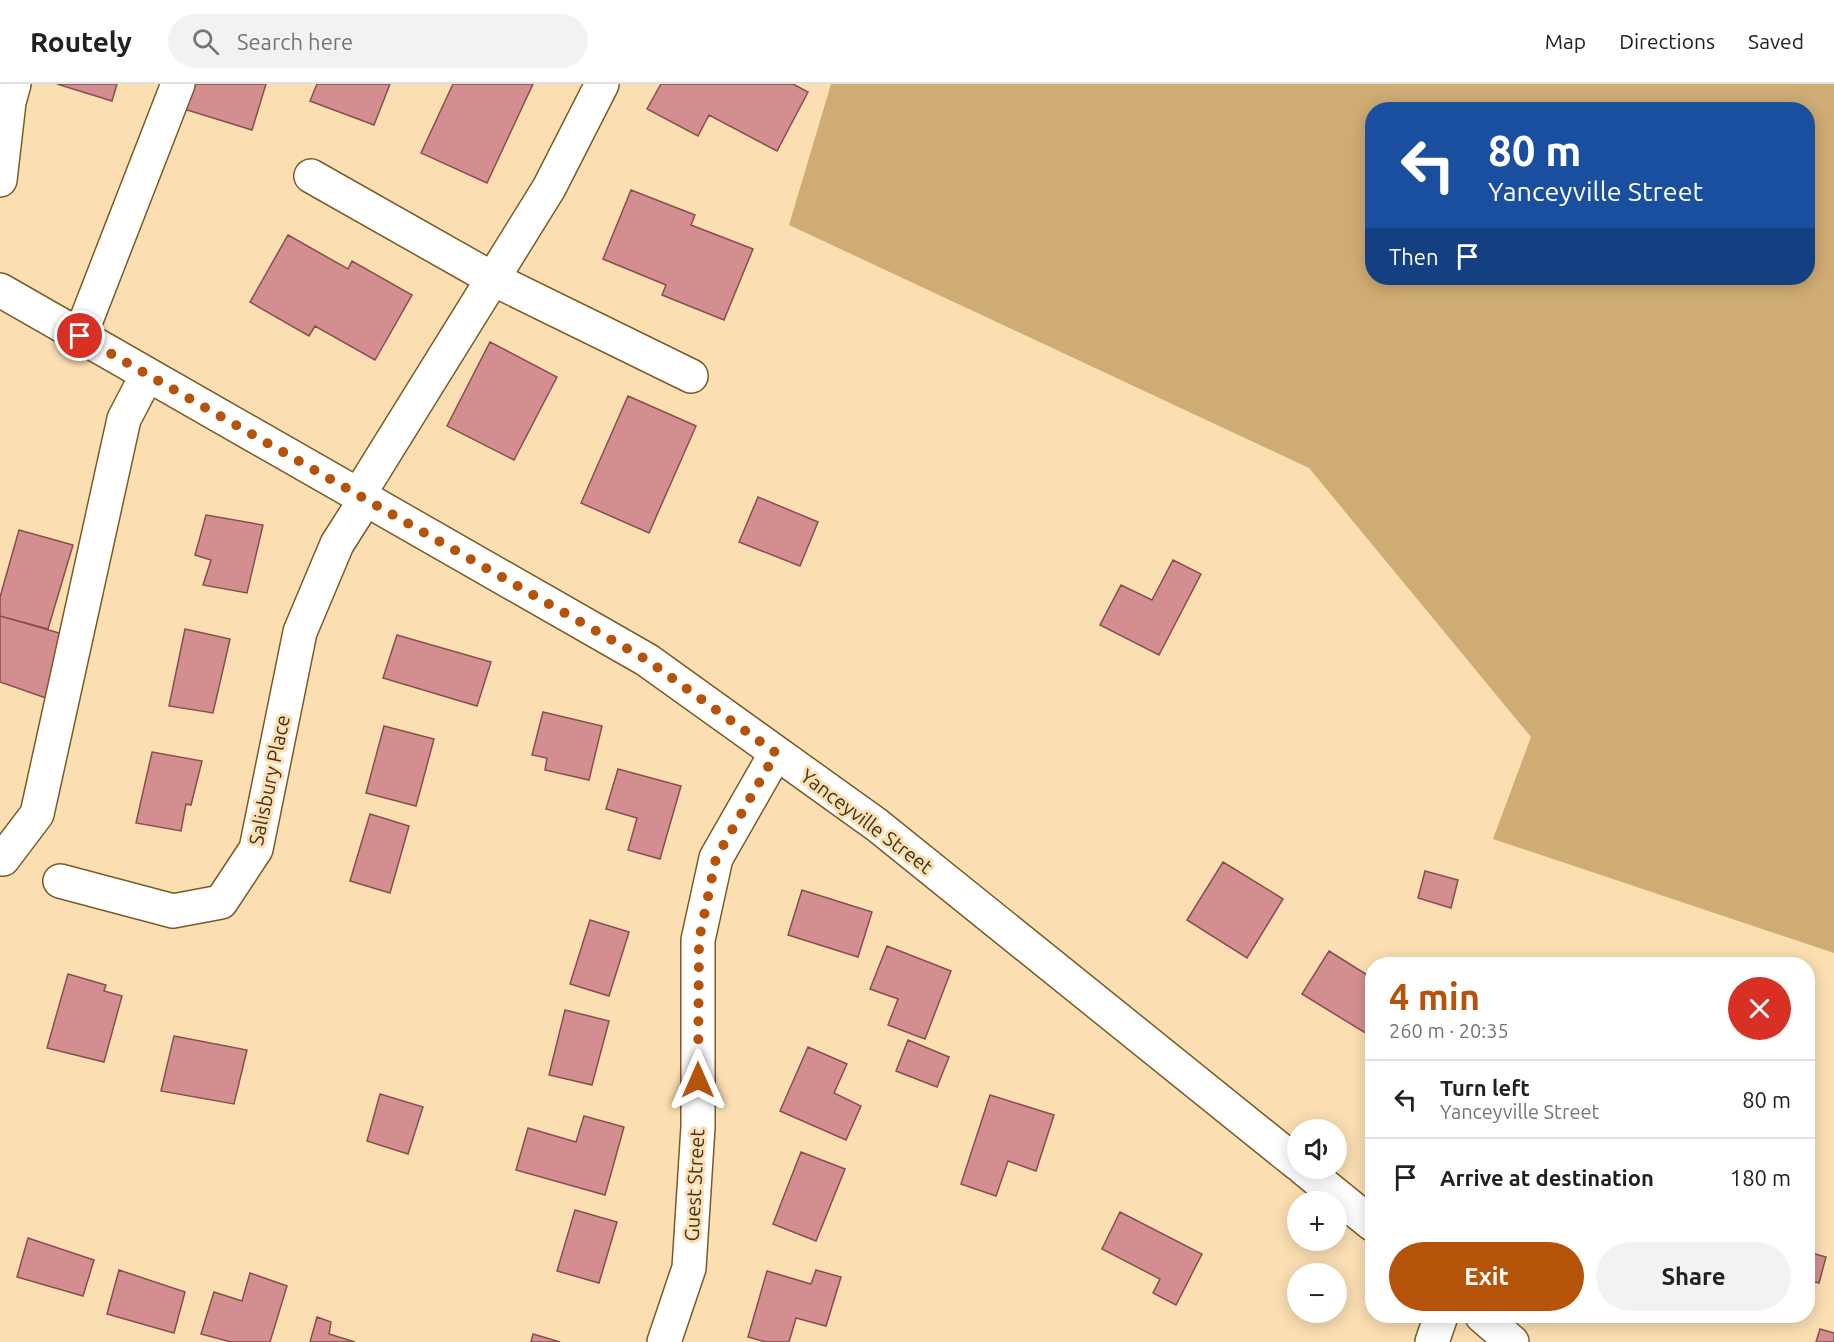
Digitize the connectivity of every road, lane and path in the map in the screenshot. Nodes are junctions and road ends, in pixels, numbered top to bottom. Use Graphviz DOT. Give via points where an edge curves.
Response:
graph roads {
  1 [pos="14,84"];
  2 [pos="178,84"];
  3 [pos="602,84"];
  4 [pos="311,176"];
  5 [pos="0,180"];
  6 [pos="493,279"];
  7 [pos="0,290"];
  8 [pos="80,336"];
  9 [pos="147,375"];
  10 [pos="692,376"];
  11 [pos="361,498"];
  12 [pos="776,753"];
  13 [pos="0,858"];
  14 [pos="60,881"];
  15 [pos="1287,1155"];
  16 [pos="1317,1179"];
  17 [pos="1365,1218"];
  18 [pos="1439,1323"];
  19 [pos="1490,1323"];
  20 [pos="664,1342"];
  21 [pos="1432,1342"];
  22 [pos="1512,1342"];
  1 -- 5 [label="main road"];
  2 -- 8 [label="main road"];
  3 -- 6 [label="main road, Salisbury Place" via="549,188"];
  4 -- 6 [label="main road"];
  6 -- 10 [label="main road"];
  6 -- 11 [label="main road, Salisbury Place"];
  7 -- 8 [label="main road, Yanceyville Street"];
  8 -- 9 [label="main road, Yanceyville Street"];
  9 -- 11 [label="main road, Yanceyville Street"];
  9 -- 13 [label="main road" via="124,419 37,814"];
  11 -- 12 [label="main road, Yanceyville Street" via="647,660"];
  11 -- 14 [label="main road, Salisbury Place" via="300,632 256,849 221,902 173,911"];
  12 -- 15 [label="main road, Yanceyville Street" via="877,825"];
  12 -- 20 [label="main road, Guest Street" via="716,858 699,940 698,1127 689,1268"];
  16 -- 17 [label="main road"];
  18 -- 21 [label="main road"];
  19 -- 22 [label="main road"];
}
